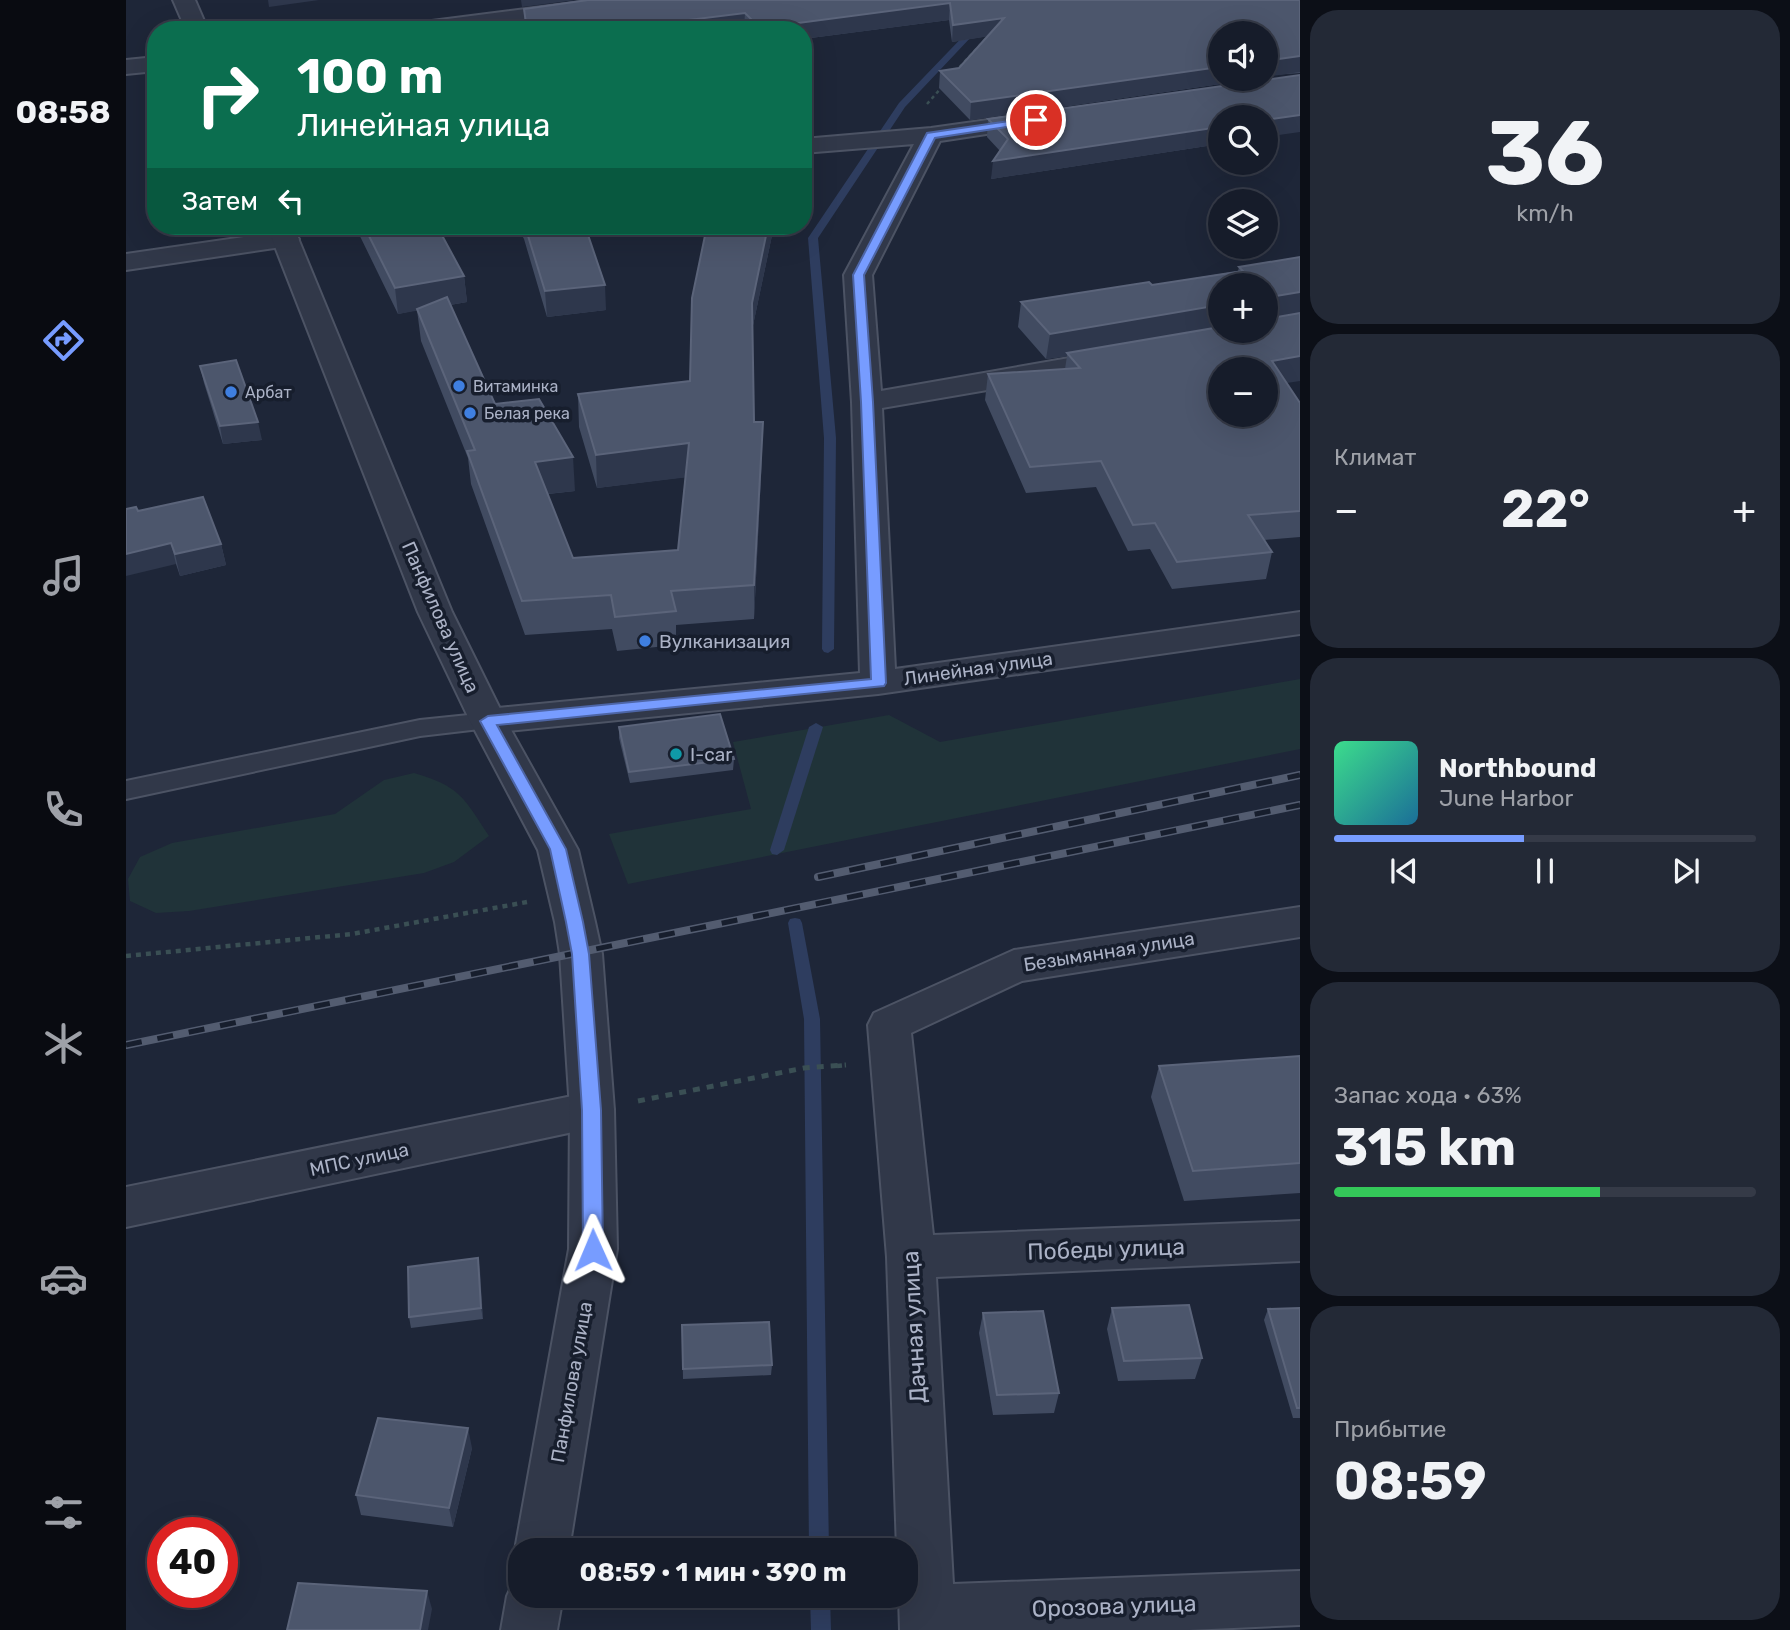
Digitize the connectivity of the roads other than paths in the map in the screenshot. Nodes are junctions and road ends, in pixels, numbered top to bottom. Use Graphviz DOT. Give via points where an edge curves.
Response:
graph roads {
  1 [pos="184,0"];
  2 [pos="646,0"];
  3 [pos="193,21"];
  4 [pos="485,21"];
  5 [pos="147,65"];
  6 [pos="126,67"];
  7 [pos="1054,117"];
  8 [pos="931,135"];
  9 [pos="812,145"];
  10 [pos="267,235"];
  11 [pos="284,235"];
  12 [pos="126,262"];
  13 [pos="1138,355"];
  14 [pos="867,402"];
  15 [pos="1300,622"];
  16 [pos="865,684"];
  17 [pos="488,721"];
  18 [pos="126,789"];
  19 [pos="1300,922"];
  20 [pos="889,1025"];
  21 [pos="592,1110"];
  22 [pos="126,1207"];
  23 [pos="1300,1241"];
  24 [pos="911,1257"];
  25 [pos="544,1538"];
  26 [pos="1300,1598"];
  27 [pos="532,1608"];
  28 [pos="928,1622"];
  29 [pos="529,1630"];
  1 -- 3 [label="street"];
  2 -- 4 [label="street"];
  5 -- 6 [label="street"];
  7 -- 8 [label="street"];
  8 -- 9 [label="street"];
  8 -- 14 [label="street" via="858,275"];
  10 -- 12 [label="street"];
  11 -- 17 [label="street, Панфилова улица" via="435,612"];
  13 -- 14 [label="street"];
  14 -- 16 [label="street"];
  15 -- 16 [label="street, Линейная улица"];
  16 -- 17 [label="street, Линейная улица"];
  17 -- 18 [label="lane" via="420,728"];
  17 -- 21 [label="street, Панфилова улица" via="558,849 581,954"];
  19 -- 20 [label="street, Безымянная улица" via="1014,966"];
  20 -- 24 [label="street, Дачная улица"];
  21 -- 22 [label="street, МПС улица"];
  21 -- 25 [label="street, Панфилова улица" via="593,1250"];
  23 -- 24 [label="street, Победы улица"];
  24 -- 28 [label="street, Дачная улица"];
  26 -- 28 [label="street, Орозова улица"];
  27 -- 29 [label="street"];
}
